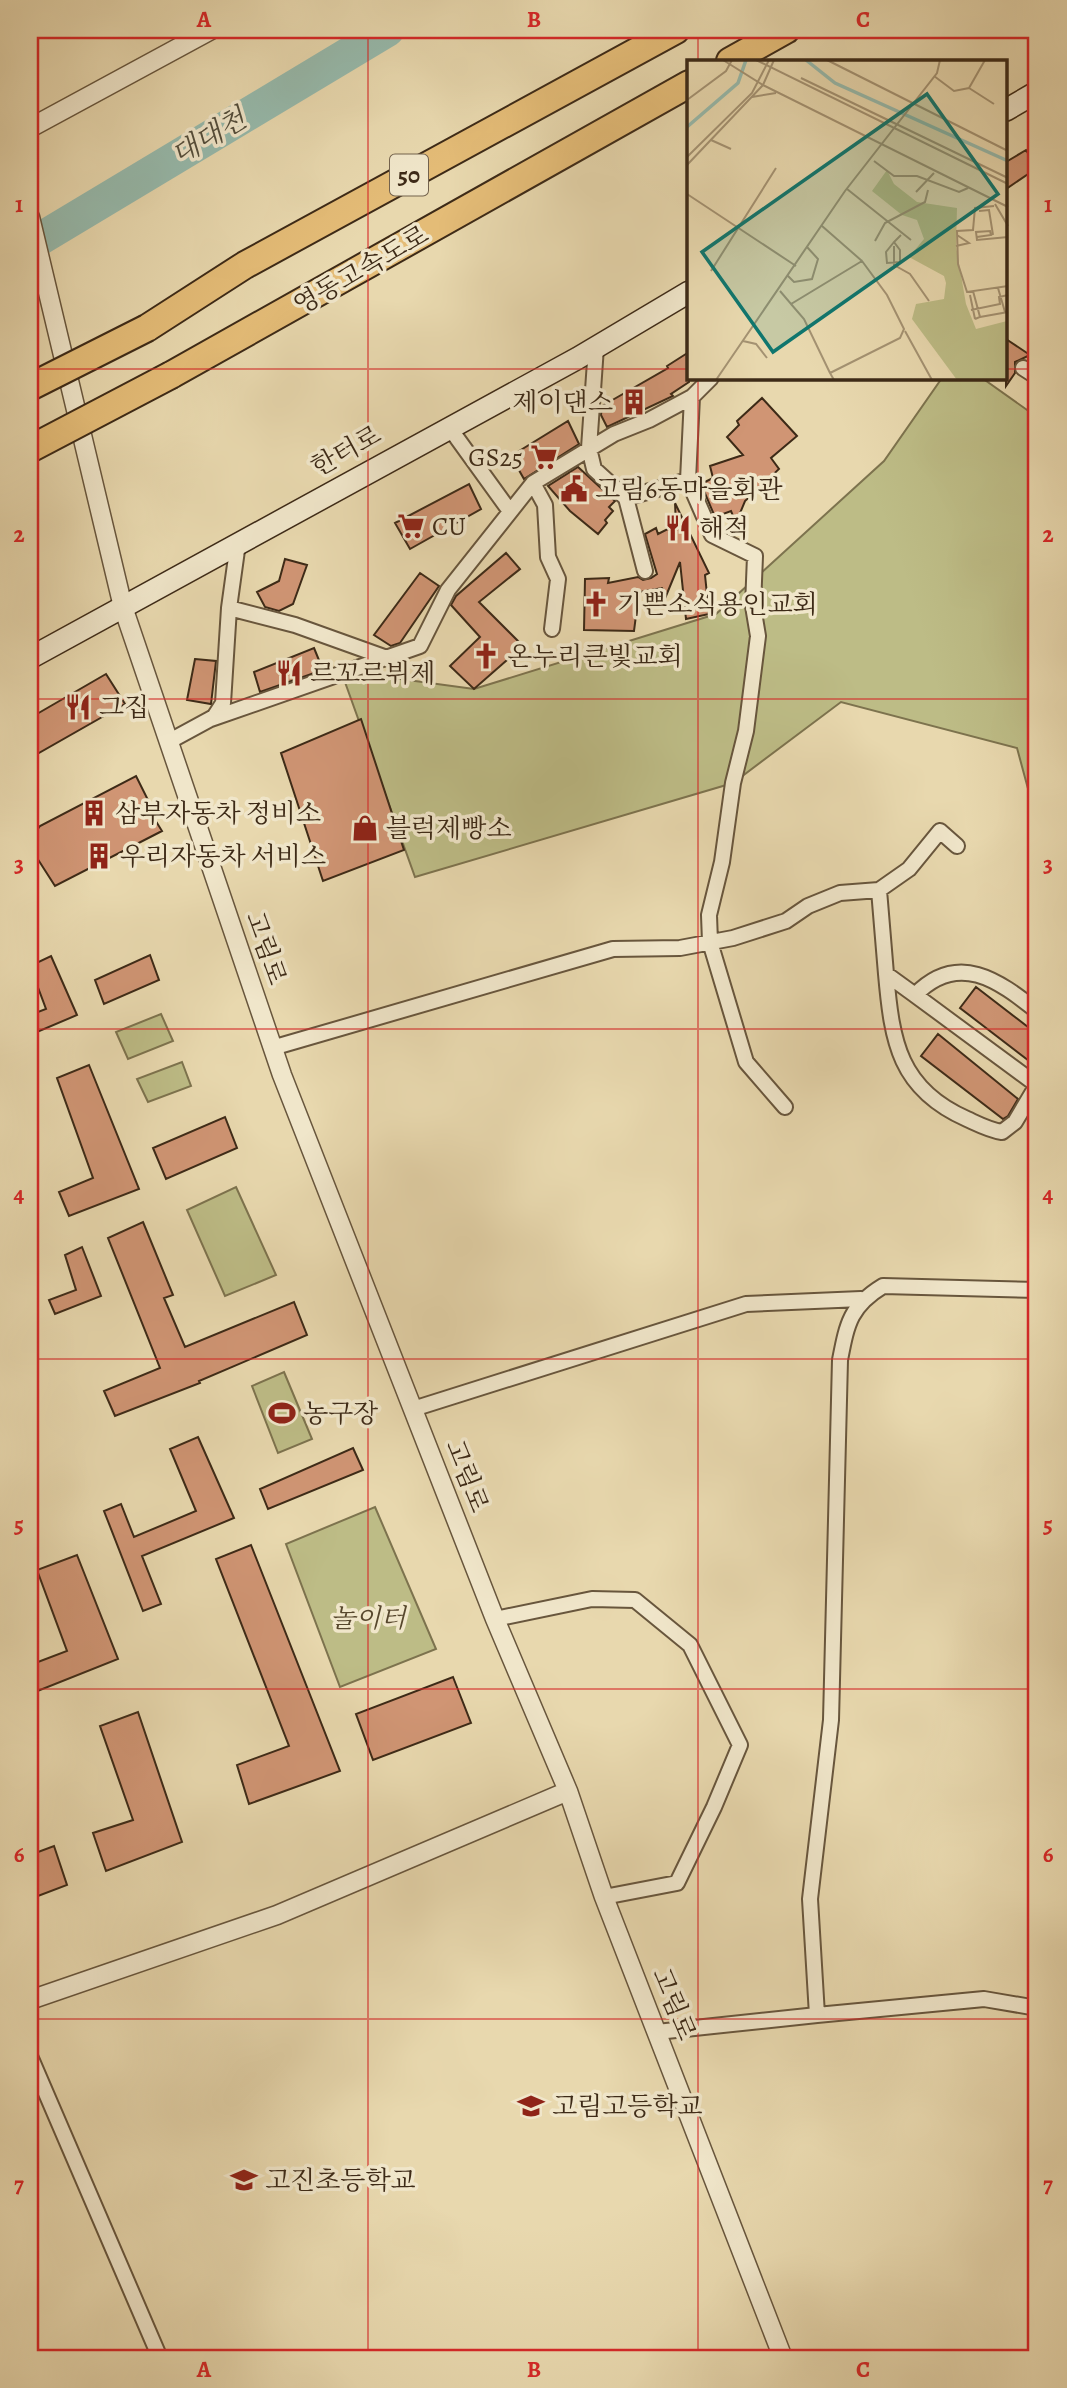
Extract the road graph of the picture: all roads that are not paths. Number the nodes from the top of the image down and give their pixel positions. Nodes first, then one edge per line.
1 (211, 30) edge
2 (676, 30) edge
3 (786, 30) edge
4 (732, 60) edge
5 (687, 85) edge
6 (1037, 92) edge
7 (1007, 109) edge
8 (30, 128) edge
9 (30, 217) edge
10 (687, 293) edge
11 (596, 347) junction
12 (1023, 368) dead end
13 (1037, 377) edge
14 (709, 380) edge
15 (30, 387) edge
16 (692, 397) junction
17 (449, 427) junction
18 (589, 448) junction
19 (30, 449) edge
20 (688, 480) junction
21 (533, 483) junction
22 (626, 498) junction
23 (509, 510) junction
24 (238, 542) junction
25 (645, 571) dead end
26 (123, 607) junction
27 (229, 608) junction
28 (552, 629) dead end
29 (30, 658) edge
30 (388, 659) junction
31 (211, 719) junction
32 (169, 742) junction
33 (957, 846) dead end
34 (879, 890) junction
35 (710, 942) junction
36 (886, 974) junction
37 (915, 995) junction
38 (1037, 1011) edge
39 (272, 1048) junction
40 (1037, 1085) edge
41 (785, 1107) dead end
42 (1037, 1290) edge
43 (861, 1299) junction
44 (413, 1409) junction
45 (495, 1619) junction
46 (568, 1791) junction
47 (604, 1897) junction
48 (30, 2000) edge
49 (1037, 2008) edge
50 (817, 2015) junction
51 (657, 2032) junction
52 (30, 2056) edge
53 (160, 2358) edge
54 (783, 2358) edge

1 - 8 street
2 - 15 highway, 50, bridge
3 - 4 highway
5 - 19 highway, 영동고속도로 / 50, bridge
6 - 7 main road
9 - 26 street, 고림로
10 - 11 main road, 한터로
11 - 17 main road, 한터로
11 - 18 street
12 - 13 street
14 - 16 street
16 - 18 street
16 - 20 street
17 - 23 street
17 - 24 main road, 한터로
18 - 21 street
18 - 22 street
20 - 22 street
20 - 35 street
21 - 23 street
21 - 28 street
22 - 25 street
23 - 30 street
24 - 26 main road, 한터로
24 - 27 street
26 - 29 main road, 한터로
26 - 32 street, 고림로
27 - 30 street
27 - 31 street
30 - 31 street
31 - 32 street
32 - 39 street, 고림로
33 - 34 street
34 - 35 street
34 - 36 street
35 - 39 street
35 - 41 street
36 - 37 street
36 - 40 street
37 - 38 street
37 - 40 street
39 - 44 street, 고림로
42 - 43 street
43 - 44 street
43 - 50 street
44 - 45 street, 고림로
45 - 46 street, 고림로
45 - 47 street
46 - 47 street, 고림로
46 - 48 street
47 - 51 street, 고림로
49 - 50 street
50 - 51 street
51 - 54 street, 고림로
52 - 53 street

